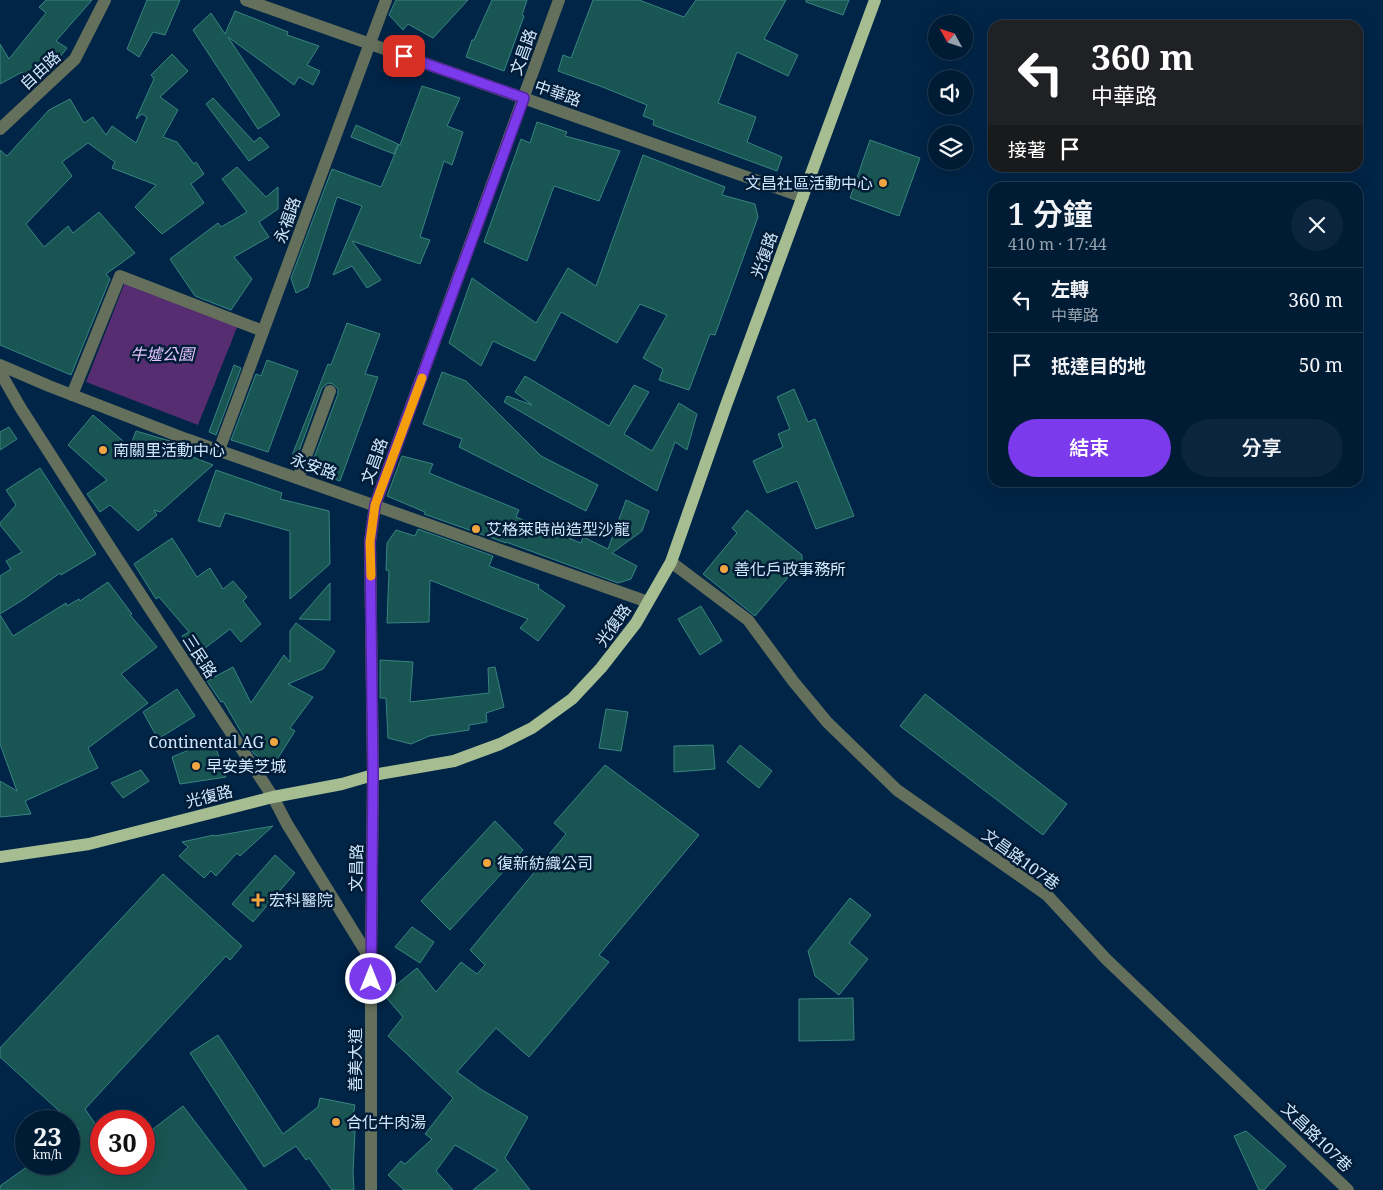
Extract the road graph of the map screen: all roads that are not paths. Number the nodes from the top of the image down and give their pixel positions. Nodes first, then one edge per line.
1 (105, 0) edge
2 (246, 0) edge
3 (386, 0) edge
4 (560, 0) edge
5 (875, 0) edge
6 (370, 44) junction
7 (524, 98) junction
8 (0, 129) edge
9 (803, 197) junction
10 (263, 331) junction
11 (0, 365) edge
12 (0, 372) edge
13 (330, 391) dead end
14 (72, 395) junction
15 (219, 450) junction
16 (298, 478) junction
17 (375, 505) junction
18 (671, 562) junction
19 (648, 602) junction
20 (373, 775) junction
21 (273, 797) junction
22 (0, 857) edge
23 (371, 960) junction
24 (371, 1190) edge
25 (1348, 1190) edge

1 - 8 street, 自由路
2 - 6 street, 中華路
3 - 6 street, 永福路
4 - 7 street, 文昌路
5 - 9 main road, 光復路
6 - 7 street, 中華路
6 - 10 street, 永福路
7 - 9 street, 中華路
7 - 17 street, 文昌路
9 - 18 main road, 光復路
10 - 14 street
10 - 15 street, 永福路
11 - 14 street, 永安路
12 - 21 street, 三民路
13 - 16 street
14 - 15 street, 永安路
15 - 16 street, 永安路
16 - 17 street, 永安路
17 - 19 street, 永安路
17 - 20 street, 文昌路
18 - 19 main road, 光復路
18 - 25 street, 文昌路107巷
19 - 20 main road, 光復路
20 - 21 main road, 光復路
20 - 23 street, 文昌路
21 - 22 main road, 光復路
21 - 23 street, 三民路
23 - 24 street, 善美大道

